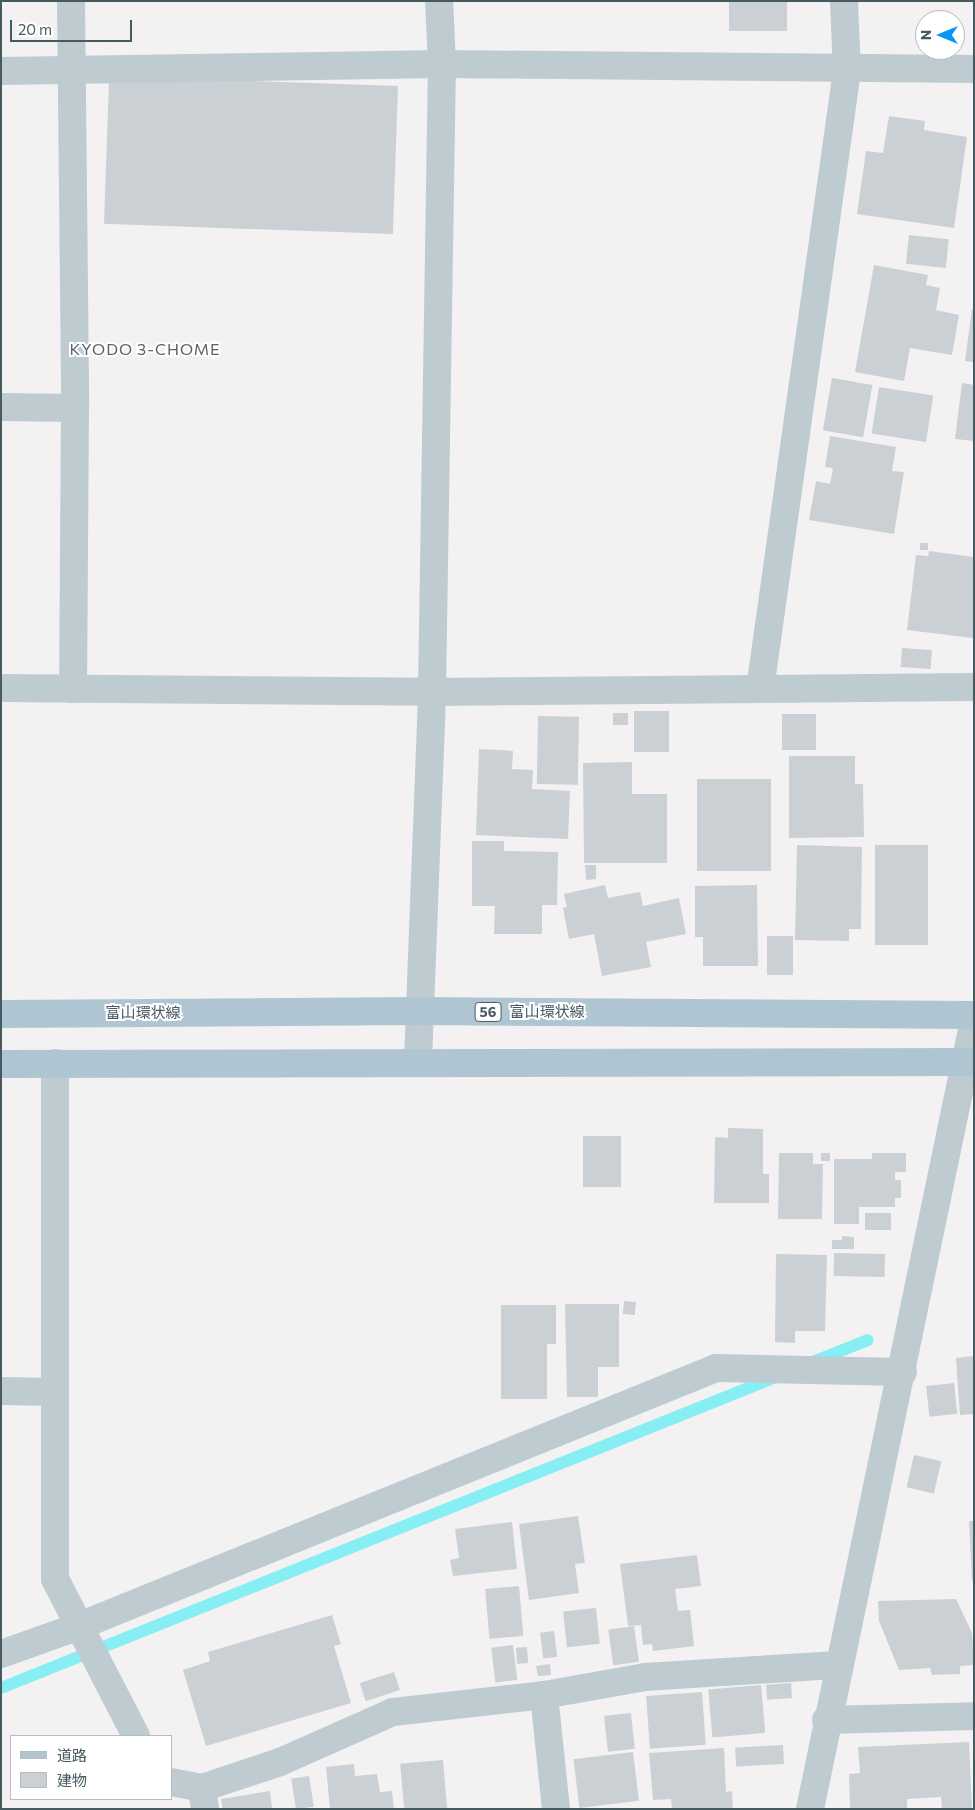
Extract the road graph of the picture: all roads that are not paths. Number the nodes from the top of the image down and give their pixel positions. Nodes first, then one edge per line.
1 (71, 1) edge
2 (439, 1) edge
3 (844, 1) edge
4 (442, 64) junction
5 (974, 69) edge
6 (1, 71) edge
7 (71, 71) junction
8 (847, 71) junction
9 (1, 406) edge
10 (75, 408) junction
11 (1, 688) edge
12 (974, 688) edge
13 (73, 689) junction
14 (760, 689) junction
15 (432, 692) junction
16 (418, 1011) junction
17 (1, 1014) edge
18 (974, 1015) edge
19 (974, 1020) edge
20 (418, 1060) junction
21 (970, 1062) edge
22 (55, 1063) junction
23 (1, 1064) edge
24 (903, 1372) junction
25 (1, 1391) edge
26 (55, 1392) junction
27 (77, 1627) junction
28 (1, 1654) edge
29 (838, 1665) junction
30 (544, 1695) junction
31 (974, 1716) edge
32 (826, 1720) junction
33 (135, 1735) edge
34 (172, 1782) edge
35 (204, 1798) edge
36 (556, 1809) edge
37 (810, 1809) edge

1 - 7 street
2 - 4 street
3 - 8 street
4 - 7 street
4 - 8 street
4 - 15 street
5 - 8 street
6 - 7 street
7 - 10 street
8 - 14 street
9 - 10 street
10 - 13 street
11 - 13 street
12 - 14 street
13 - 15 street
14 - 15 street
15 - 16 street
16 - 17 main road, 富山環状線 / 56
16 - 18 main road, 富山環状線 / 56
16 - 20 street
19 - 21 street
20 - 21 main road
20 - 22 main road
21 - 24 street
22 - 23 main road
22 - 26 street
24 - 27 street
24 - 29 street
25 - 26 street
26 - 27 street
27 - 28 street
27 - 33 street
29 - 30 street
29 - 32 street
30 - 35 street
30 - 36 street
31 - 32 street
32 - 37 street
34 - 35 street

